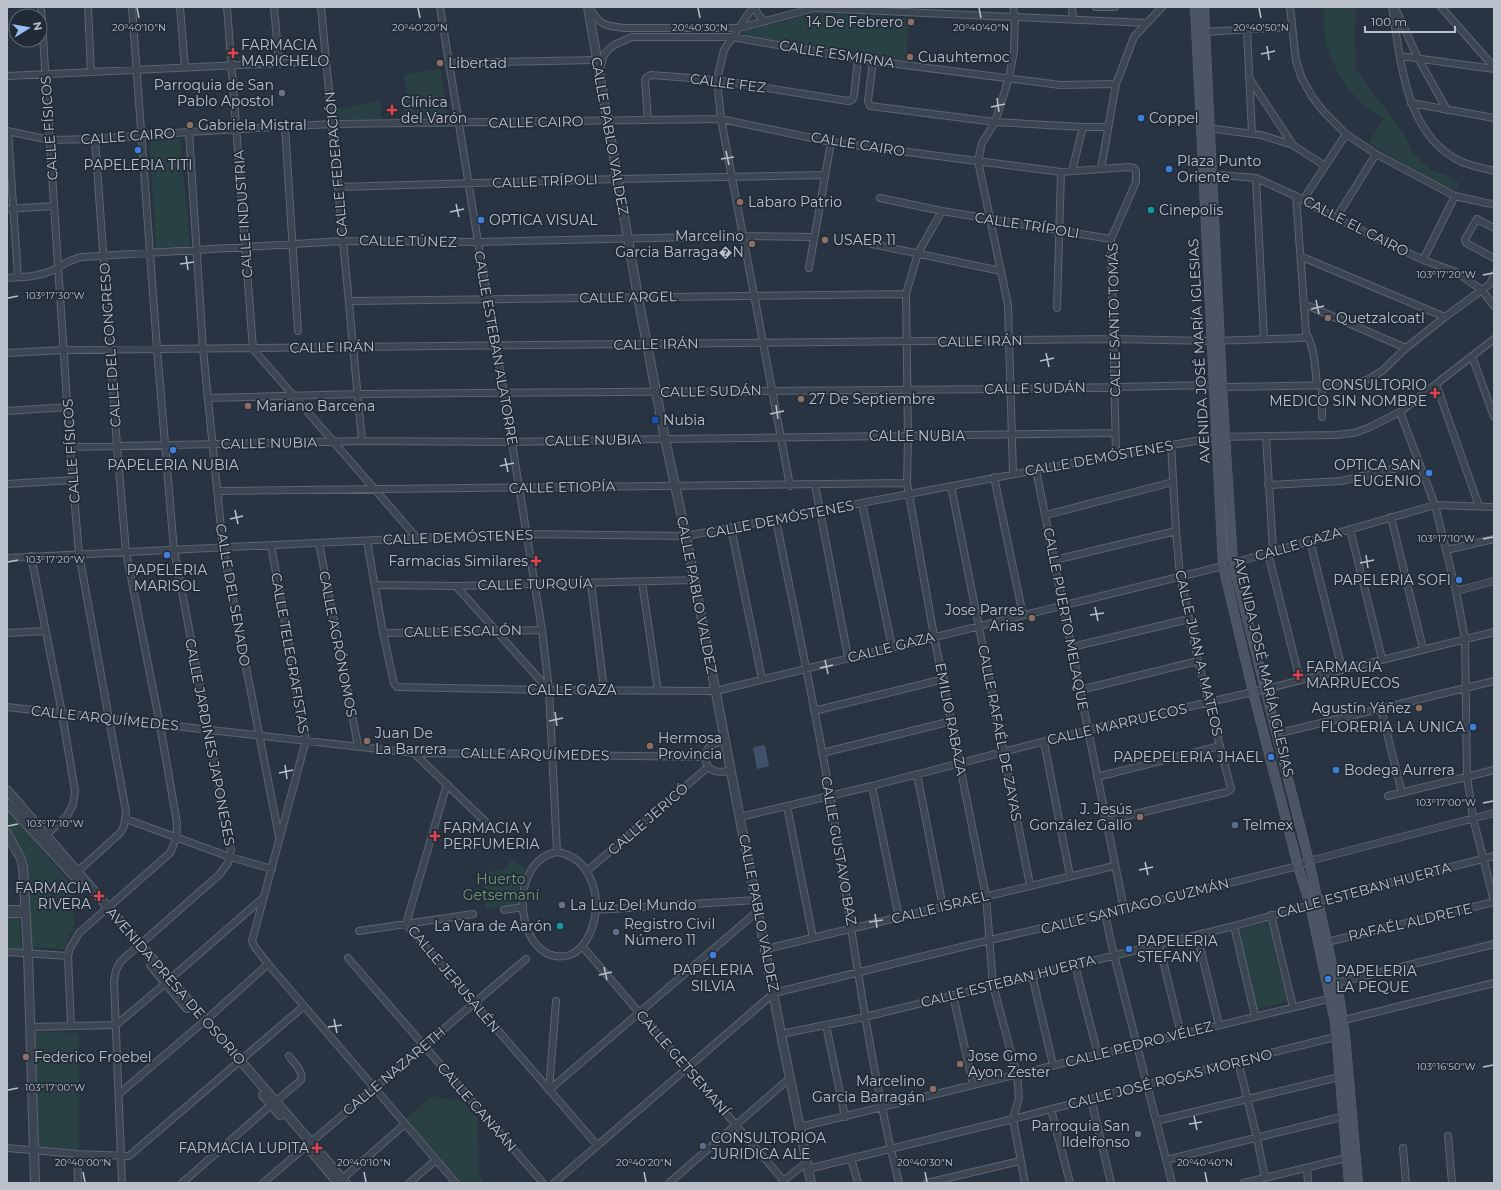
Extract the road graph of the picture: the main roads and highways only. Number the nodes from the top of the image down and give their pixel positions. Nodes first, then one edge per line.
1 (1195, 7) edge
2 (1204, 7) edge
3 (1201, 32) junction
4 (1222, 436) junction
5 (1314, 903) junction
6 (1335, 997) junction
7 (1340, 1036) junction
8 (1349, 1183) edge
9 (1358, 1183) edge

1 - 3 main road, AVENIDA JOSÉ MARÍA IGLESIAS
2 - 3 main road, AVENIDA JOSÉ MARÍA IGLESIAS
3 - 4 main road, AVENIDA JOSÉ MARÍA IGLESIAS
4 - 5 main road, AVENIDA JOSÉ MARÍA IGLESIAS
4 - 5 main road, AVENIDA JOSÉ MARÍA IGLESIAS
5 - 6 main road, AVENIDA JOSÉ MARÍA IGLESIAS
5 - 6 main road, AVENIDA JOSÉ MARÍA IGLESIAS
6 - 7 main road, AVENIDA JOSÉ MARÍA IGLESIAS
7 - 8 main road, AVENIDA JOSÉ MARÍA IGLESIAS
7 - 9 main road, AVENIDA JOSÉ MARÍA IGLESIAS

